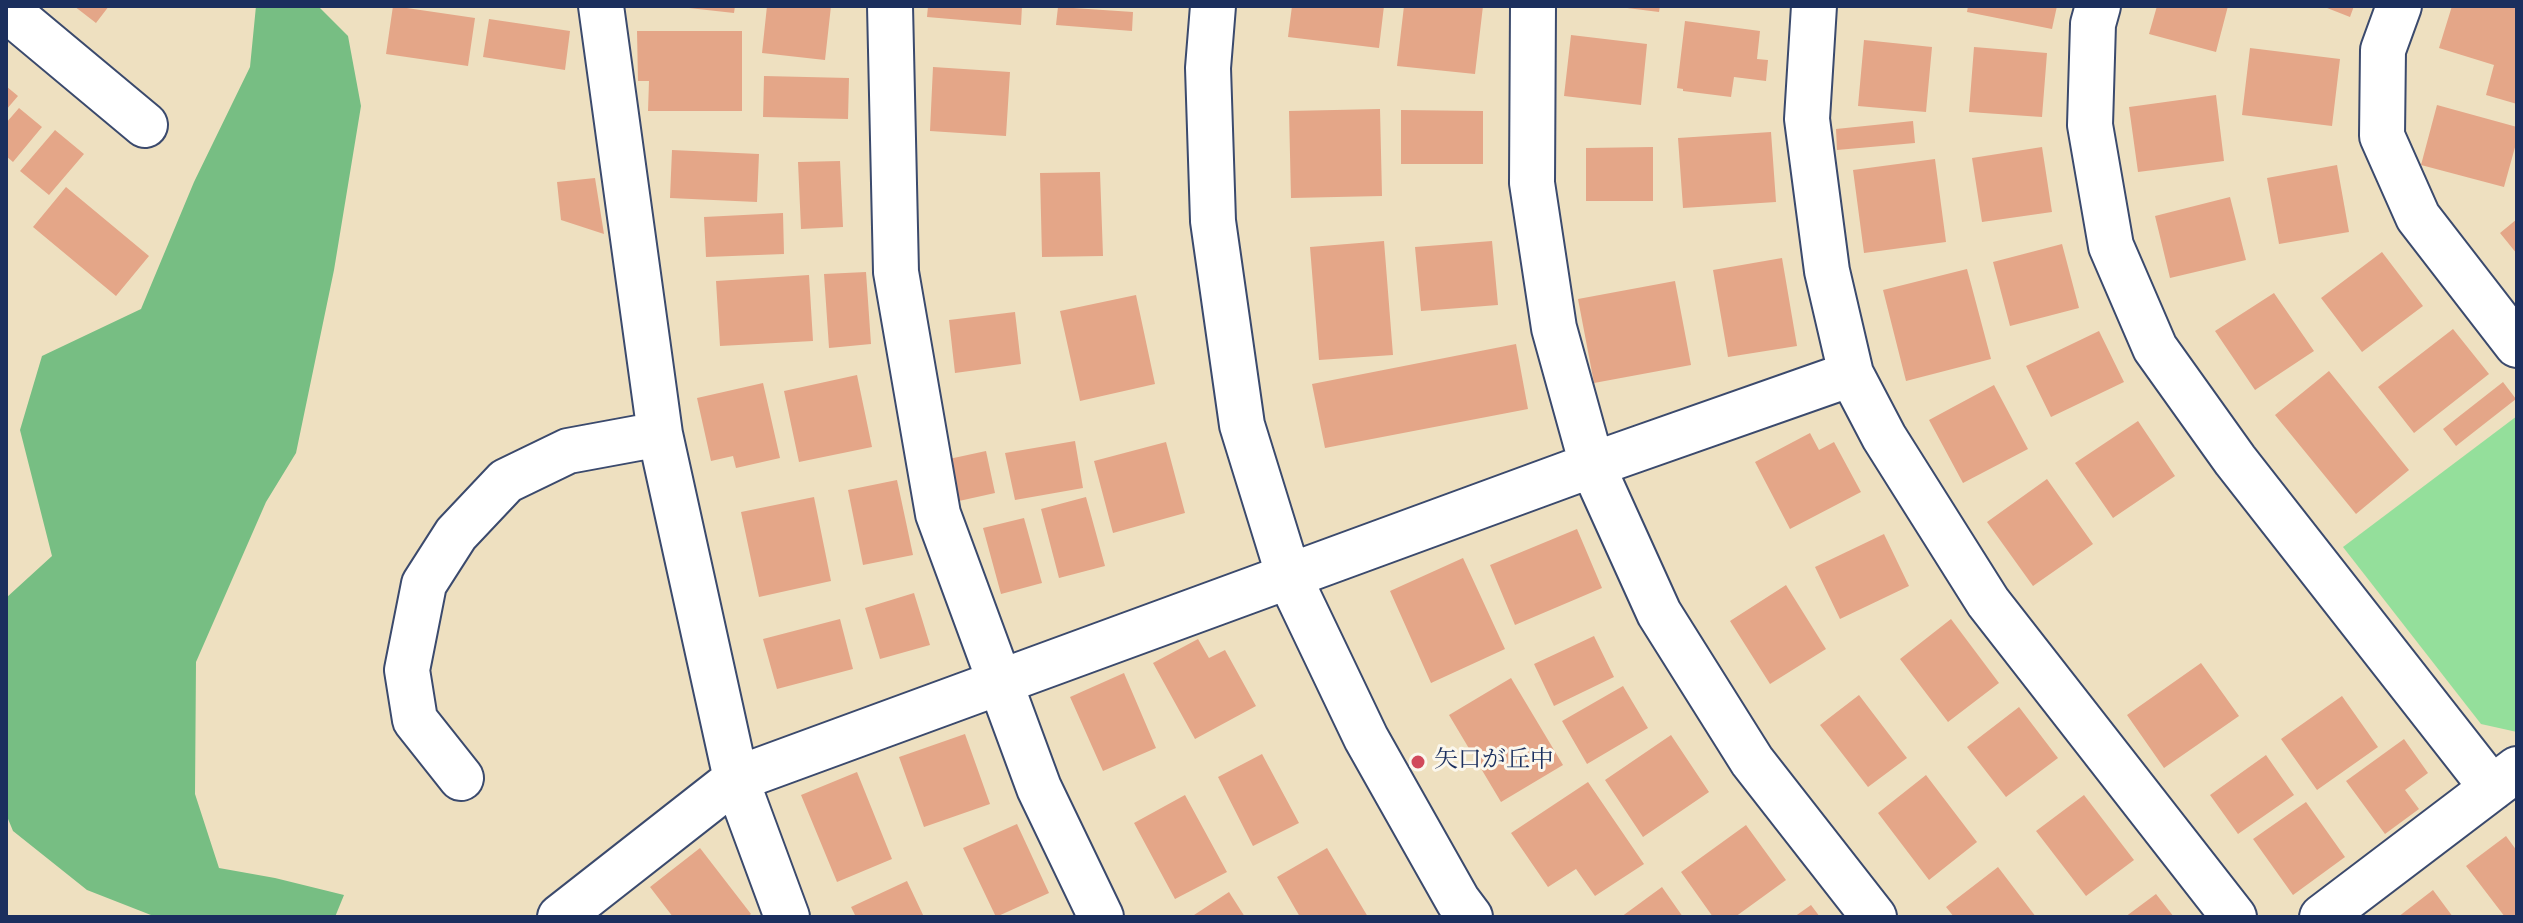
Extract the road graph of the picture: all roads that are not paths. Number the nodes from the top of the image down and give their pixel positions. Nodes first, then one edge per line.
1 (601, 6) edge
2 (890, 6) edge
3 (1213, 6) edge
4 (1533, 6) edge
5 (1814, 6) edge
6 (2098, 6) edge
7 (2399, 6) edge
8 (6, 9) edge
9 (145, 125) dead end
10 (2517, 345) edge
11 (1851, 374) junction
12 (660, 434) junction
13 (1592, 465) junction
14 (1289, 577) junction
15 (1000, 682) junction
16 (461, 778) dead end
17 (736, 779) junction
18 (2505, 779) edge
19 (560, 917) edge
20 (787, 917) edge
21 (1101, 917) edge
22 (1470, 917) edge
23 (1874, 917) edge
24 (2234, 917) edge
25 (2322, 917) edge

1 - 12 street
2 - 15 street
3 - 14 street
4 - 13 street
5 - 11 street
6 - 18 street
7 - 10 street
8 - 9 street
11 - 13 street
11 - 24 street
12 - 16 street
12 - 17 street
13 - 14 street
13 - 23 street
14 - 15 street
14 - 22 street
15 - 17 street
15 - 21 street
17 - 19 street
17 - 20 street
18 - 25 street

